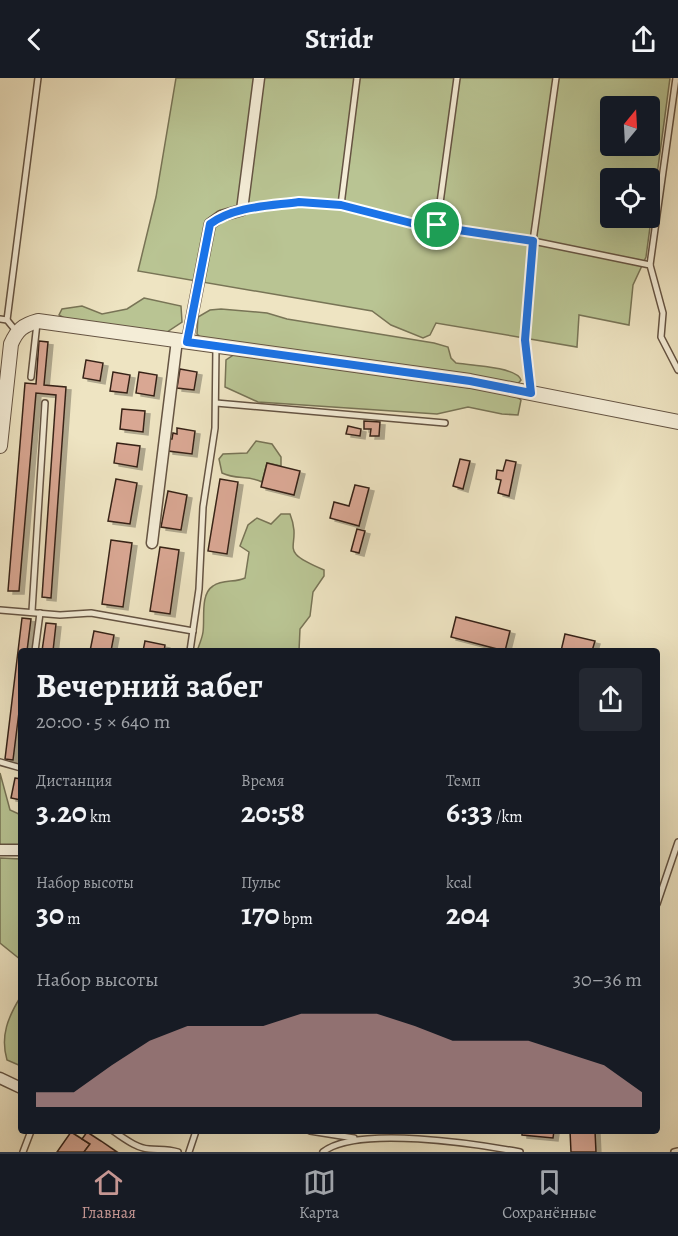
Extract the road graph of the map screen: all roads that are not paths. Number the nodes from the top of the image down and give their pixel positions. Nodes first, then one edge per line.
1 (38, 78) edge
2 (259, 78) edge
3 (357, 78) edge
4 (457, 78) edge
5 (556, 78) edge
6 (676, 78) edge
7 (341, 205) junction
8 (242, 210) junction
9 (437, 225) junction
10 (533, 241) junction
11 (650, 265) junction
12 (0, 319) edge
13 (38, 321) junction
14 (12, 326) junction
15 (182, 341) junction
16 (216, 346) junction
17 (678, 370) edge
18 (31, 377) dead end
19 (531, 393) junction
20 (216, 403) junction
21 (45, 404) dead end
22 (678, 422) edge
23 (445, 423) dead end
24 (0, 446) edge
25 (152, 543) dead end
26 (0, 610) edge
27 (32, 611) junction
28 (40, 612) junction
29 (193, 632) junction
30 (35, 648) edge
31 (190, 648) edge
32 (0, 762) edge
33 (18, 767) edge
34 (678, 842) edge
35 (0, 850) edge
36 (18, 850) edge
37 (660, 895) edge
38 (0, 1078) edge
39 (18, 1087) edge
40 (29, 1134) edge
41 (118, 1134) edge
42 (195, 1134) edge
43 (331, 1134) edge
44 (358, 1138) junction
45 (148, 1150) edge
46 (678, 1151) edge
47 (23, 1152) edge
48 (178, 1152) edge
49 (189, 1152) edge
50 (323, 1152) edge
51 (518, 1152) edge
52 (674, 1152) edge

1 - 14 lane
2 - 8 street
3 - 7 lane
4 - 9 lane
5 - 10 lane
6 - 11 lane
7 - 8 lane
7 - 9 lane
8 - 15 street
9 - 10 lane
10 - 11 lane
10 - 19 lane
11 - 17 lane
12 - 14 lane
13 - 14 street
13 - 15 street
13 - 18 lane
14 - 24 street
15 - 16 street
15 - 25 street
16 - 19 street
16 - 20 lane
19 - 22 street
20 - 23 lane
20 - 29 lane
21 - 27 lane
26 - 27 lane
27 - 28 lane
28 - 29 lane
28 - 30 lane
29 - 31 lane
32 - 33 lane
34 - 37 lane
35 - 36 street
38 - 39 street
40 - 47 lane
41 - 45 lane
42 - 49 lane
43 - 44 lane
44 - 50 lane
44 - 51 lane
45 - 48 lane
46 - 52 lane

